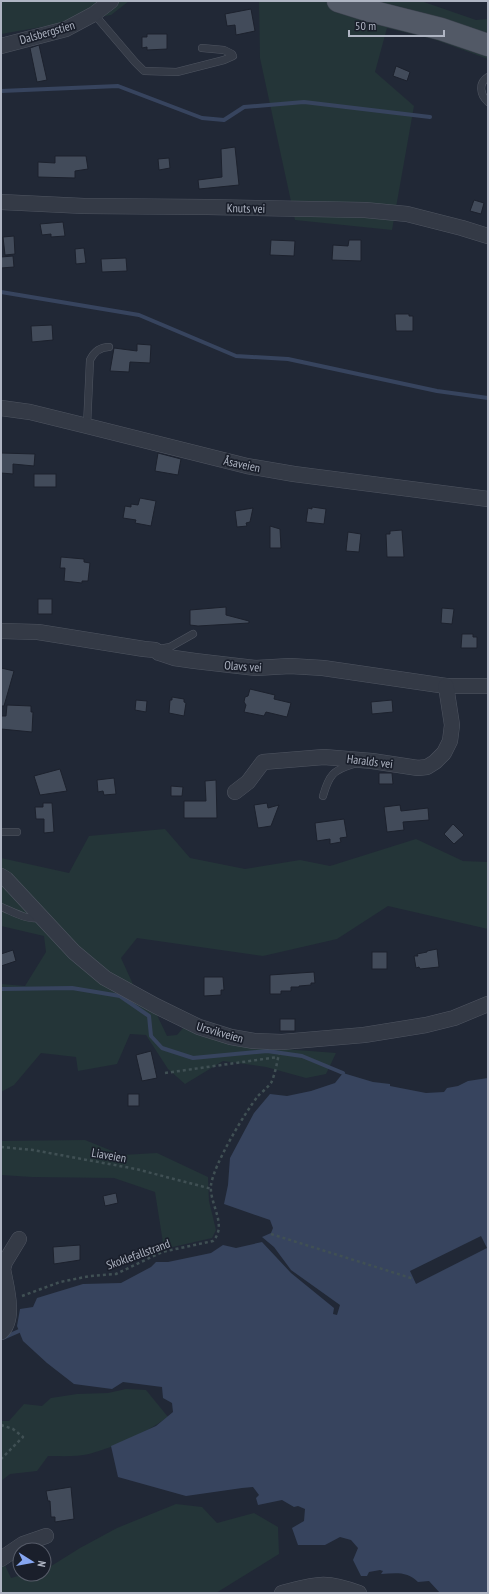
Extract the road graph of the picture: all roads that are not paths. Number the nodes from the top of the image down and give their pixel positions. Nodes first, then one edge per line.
1 (111, 1) edge
2 (338, 1) edge
3 (94, 14) junction
4 (488, 45) edge
5 (1, 46) edge
6 (202, 48) dead end
7 (488, 77) edge
8 (488, 102) edge
9 (1, 202) edge
10 (488, 236) edge
11 (109, 346) dead end
12 (1, 408) edge
13 (87, 426) junction
14 (488, 499) edge
15 (1, 631) edge
16 (193, 634) dead end
17 (154, 650) junction
18 (446, 686) junction
19 (488, 686) edge
20 (366, 761) junction
21 (235, 792) dead end
22 (323, 796) dead end
23 (1, 832) edge
24 (17, 832) dead end
25 (1, 876) edge
26 (1, 907) edge
27 (41, 917) junction
28 (488, 1004) edge
29 (19, 1239) dead end
30 (1, 1332) edge
31 (46, 1536) dead end
32 (1, 1559) edge
33 (282, 1593) edge
34 (359, 1593) edge

1 - 3 street, Dalsbergstien
2 - 4 main road
3 - 5 street, Dalsbergstien
3 - 6 lane
7 - 8 lane
9 - 10 street, Knuts vei
11 - 13 lane
12 - 13 street, Åsaveien
13 - 14 street, Åsaveien
15 - 17 street, Olavs vei
16 - 17 lane
17 - 18 street, Olavs vei
18 - 19 street, Olavs vei
18 - 20 street, Haralds vei
20 - 21 street, Haralds vei
20 - 22 lane
23 - 24 lane
25 - 27 street, Ursvikveien
26 - 27 lane
27 - 28 street, Ursvikveien
29 - 30 street
31 - 32 street
33 - 34 street

